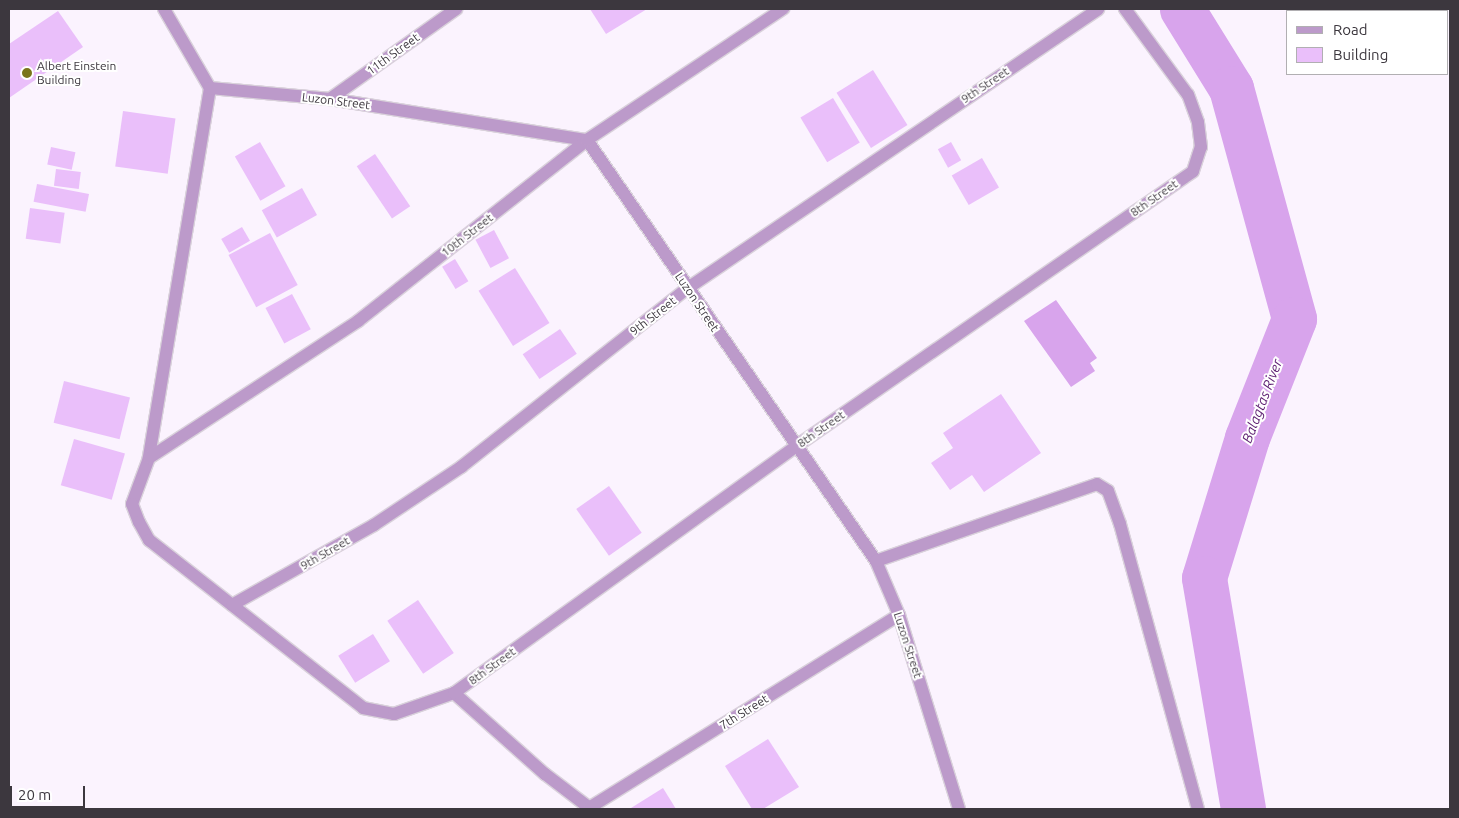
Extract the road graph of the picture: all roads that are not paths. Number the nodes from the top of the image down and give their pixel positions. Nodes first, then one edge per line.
1 (164, 9) edge
2 (456, 9) edge
3 (783, 9) edge
4 (1098, 9) edge
5 (1125, 9) edge
6 (210, 88) junction
7 (330, 99) junction
8 (587, 140) junction
9 (688, 288) junction
10 (795, 447) junction
11 (149, 458) junction
12 (876, 561) junction
13 (232, 605) junction
14 (899, 616) junction
15 (454, 693) junction
16 (590, 809) edge
17 (959, 809) edge
18 (1198, 809) edge

1 - 6 street
2 - 7 street, 11th Street
3 - 8 street, 10th Street
4 - 9 street, 9th Street
5 - 10 street, 8th Street
6 - 7 street, Luzon Street
6 - 11 street, 8th Street
7 - 8 street, Luzon Street
8 - 9 street, Luzon Street
8 - 11 street, 10th Street
9 - 10 street, Luzon Street
9 - 13 street, 9th Street
10 - 12 street, Luzon Street
10 - 15 street, 8th Street
11 - 13 street, 8th Street
12 - 14 street, Luzon Street
12 - 18 street
13 - 15 street, 8th Street
14 - 16 street, 7th Street
14 - 17 street, Luzon Street
15 - 16 street

